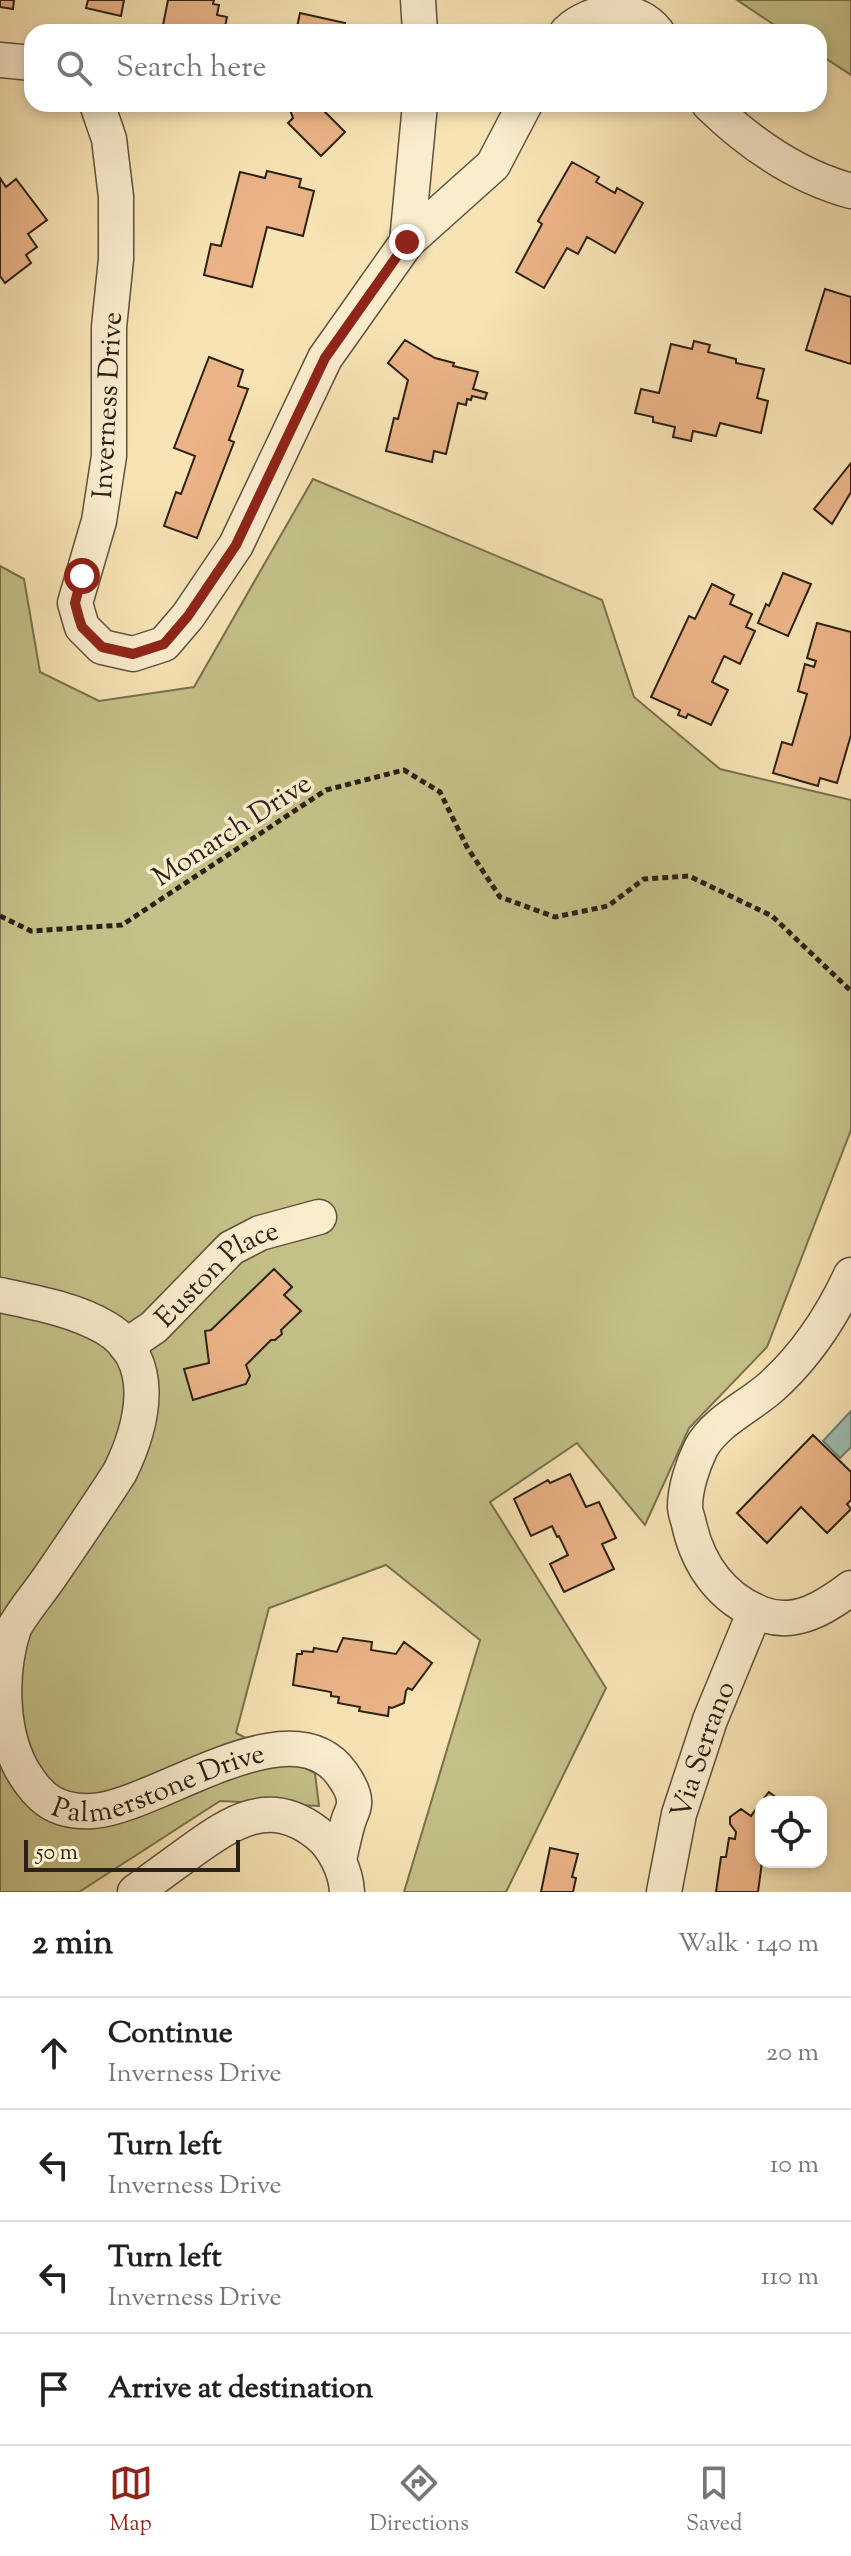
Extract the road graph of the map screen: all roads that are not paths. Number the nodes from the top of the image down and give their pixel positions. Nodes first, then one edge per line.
1 (418, 0) edge
2 (420, 24) edge
3 (579, 24) edge
4 (651, 24) edge
5 (0, 60) edge
6 (24, 62) edge
7 (100, 112) edge
8 (419, 112) edge
9 (521, 112) edge
10 (717, 112) edge
11 (851, 191) edge
12 (407, 242) junction
13 (319, 1217) dead end
14 (851, 1275) edge
15 (0, 1295) edge
16 (126, 1346) junction
17 (851, 1588) edge
18 (755, 1611) junction
19 (343, 1876) edge
20 (135, 1892) edge
21 (664, 1892) edge

1 - 2 street
3 - 4 street
5 - 6 street
7 - 12 street, Inverness Drive
8 - 12 street
9 - 12 street, Inverness Drive
10 - 11 street
13 - 16 street, Euston Place
14 - 18 street
15 - 16 street
16 - 19 street, Palmerstone Drive
17 - 18 street
18 - 21 street, Via Serrano
19 - 20 street

